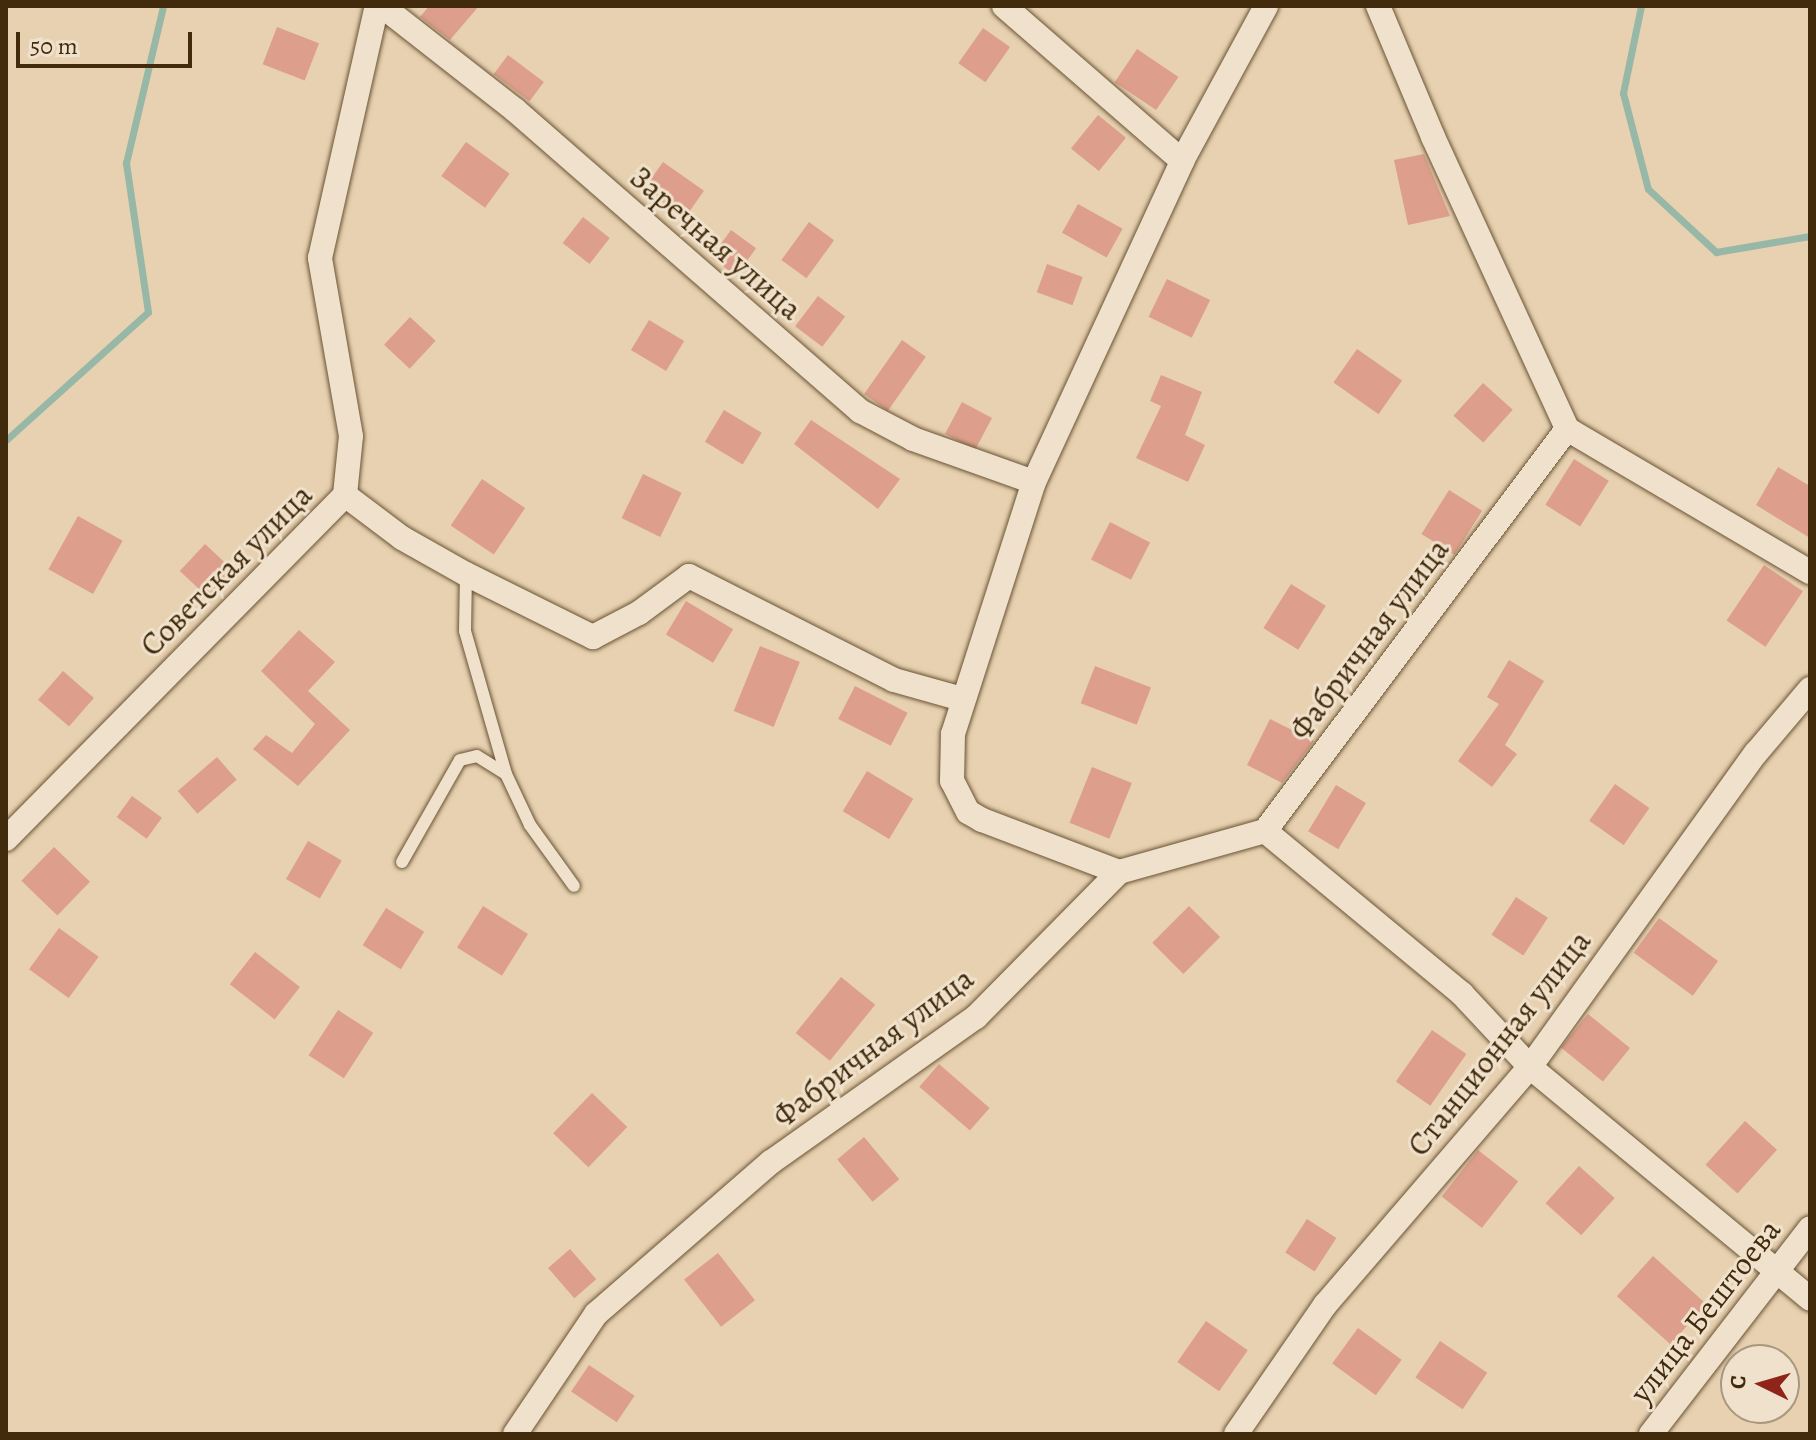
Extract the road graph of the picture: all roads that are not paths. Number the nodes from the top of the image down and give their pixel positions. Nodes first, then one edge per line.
1 (380, 6) edge
2 (1004, 6) edge
3 (1266, 6) edge
4 (1378, 6) edge
5 (1182, 161) junction
6 (1567, 429) junction
7 (1034, 482) junction
8 (345, 495) junction
9 (1810, 572) edge
10 (466, 574) junction
11 (1810, 689) edge
12 (962, 699) junction
13 (506, 774) junction
14 (1265, 831) junction
15 (6, 839) edge
16 (402, 862) dead end
17 (1119, 872) junction
18 (574, 886) dead end
19 (1530, 1067) junction
20 (1810, 1228) edge
21 (1776, 1269) junction
22 (1810, 1299) edge
23 (515, 1434) edge
24 (1236, 1434) edge
25 (1651, 1434) edge

1 - 7 street, Заречная улица
1 - 8 street, Советская улица
2 - 5 street
3 - 5 street
4 - 6 street
5 - 7 street
6 - 9 street
6 - 14 street, Фабричная улица
7 - 12 street
8 - 10 street
8 - 15 street, Советская улица
10 - 12 street
10 - 13 lane
11 - 19 street, Станционная улица
12 - 17 street
13 - 16 lane
13 - 18 lane
14 - 17 street, Фабричная улица
14 - 19 street
17 - 23 street, Фабричная улица
19 - 21 street
19 - 24 street, Станционная улица
20 - 21 street, улица Бештоева
21 - 22 street
21 - 25 street, улица Бештоева

